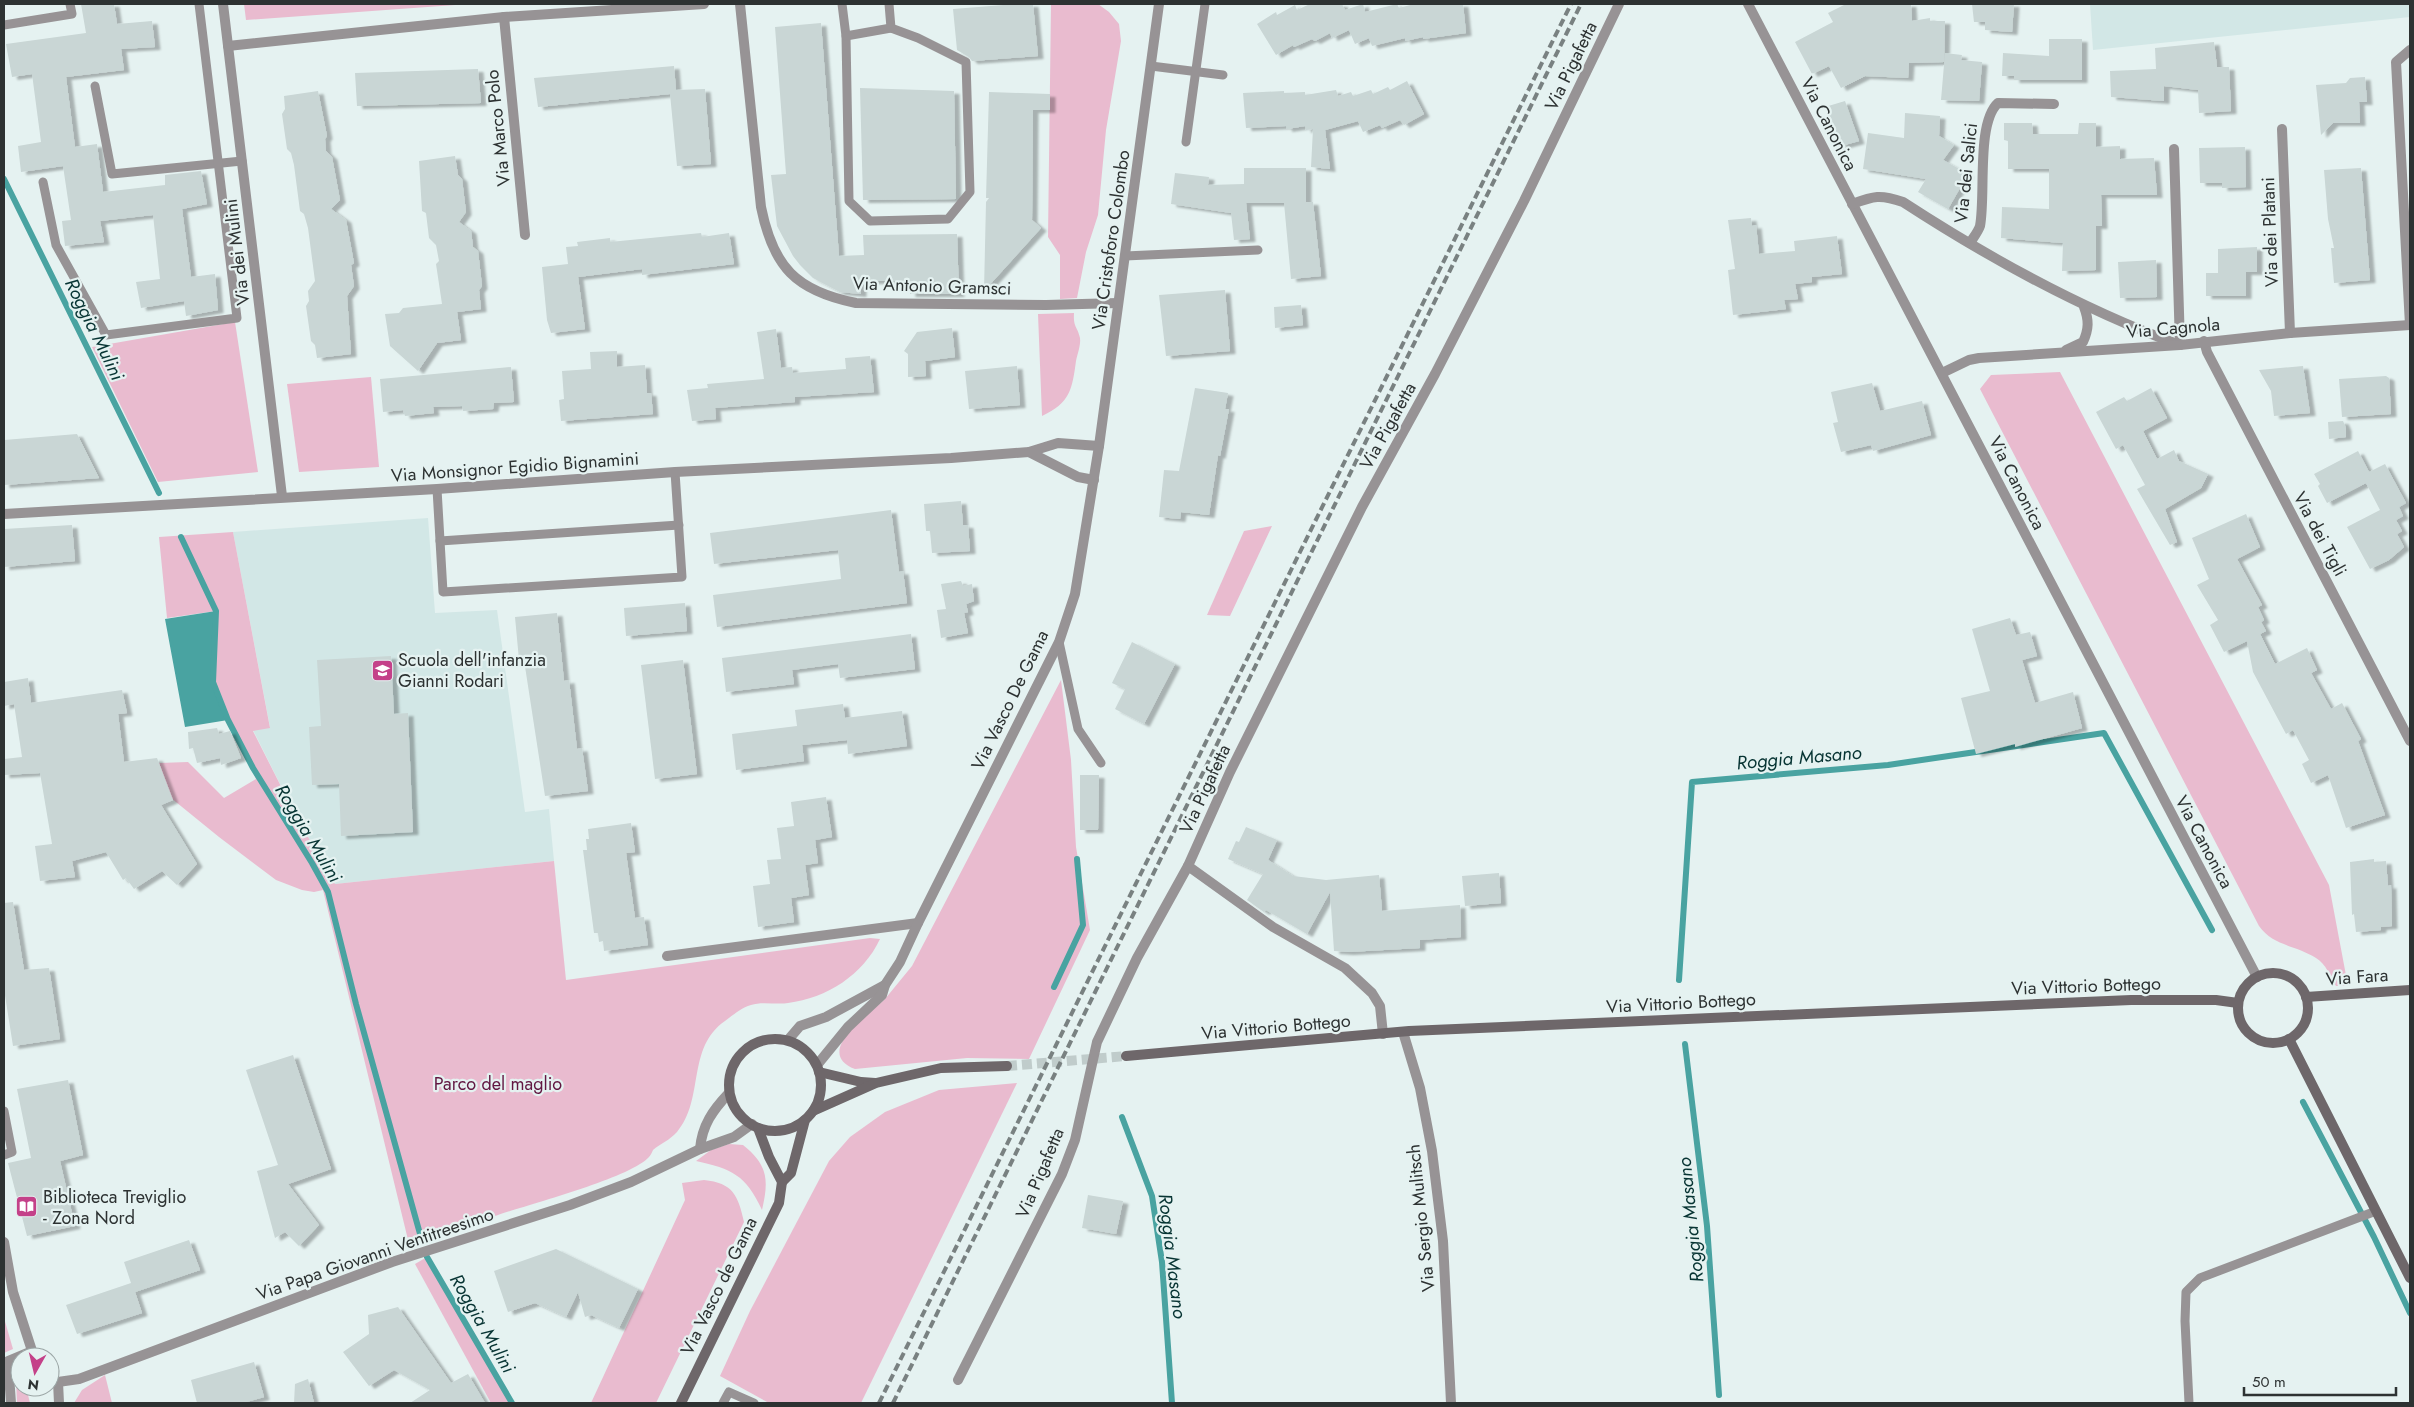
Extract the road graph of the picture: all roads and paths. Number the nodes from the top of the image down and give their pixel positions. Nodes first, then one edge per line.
1 (70, 4) edge
2 (199, 4) edge
3 (223, 4) edge
4 (704, 4) edge
5 (740, 4) edge
6 (842, 4) edge
7 (889, 4) edge
8 (1205, 4) edge
9 (1619, 4) edge
10 (1748, 4) edge
11 (1157, 5) edge
12 (504, 17) junction
13 (4, 25) edge
14 (891, 28) junction
15 (846, 36) junction
16 (228, 46) junction
17 (2410, 50) edge
18 (1151, 66) junction
19 (1196, 71) junction
20 (1223, 75) dead end
21 (95, 86) dead end
22 (2054, 104) dead end
23 (2282, 129) dead end
24 (1186, 142) dead end
25 (2174, 149) dead end
26 (242, 161) junction
27 (216, 163) junction
28 (43, 182) dead end
29 (1852, 204) junction
30 (525, 235) dead end
31 (1970, 243) junction
32 (1258, 250) dead end
33 (1124, 256) junction
34 (1118, 303) junction
35 (2084, 306) junction
36 (2410, 325) edge
37 (2290, 333) junction
38 (2204, 341) junction
39 (2180, 345) junction
40 (2055, 353) junction
41 (1942, 372) junction
42 (1099, 446) junction
43 (1030, 452) junction
44 (675, 472) junction
45 (1094, 480) junction
46 (437, 489) junction
47 (282, 496) junction
48 (4, 514) edge
49 (679, 525) junction
50 (440, 540) junction
51 (1059, 642) junction
52 (2410, 741) edge
53 (1102, 763) dead end
54 (1188, 866) junction
55 (918, 923) junction
56 (667, 956) dead end
57 (2257, 977) junction
58 (885, 985) junction
59 (2410, 990) edge
60 (2306, 997) junction
61 (2238, 1003) junction
62 (1403, 1032) junction
63 (1383, 1034) junction
64 (2289, 1039) junction
65 (788, 1040) junction
66 (1126, 1056) tunnel mouth
67 (1007, 1066) tunnel mouth
68 (818, 1068) junction
69 (876, 1083) junction
70 (729, 1093) junction
71 (4, 1111) edge
72 (812, 1111) junction
73 (805, 1120) junction
74 (755, 1126) junction
75 (700, 1149) junction
76 (4, 1155) edge
77 (782, 1182) junction
78 (2376, 1211) junction
79 (4, 1242) edge
80 (2410, 1278) edge
81 (9, 1292) edge
82 (30, 1347) edge
83 (10, 1360) edge
84 (958, 1380) dead end
85 (60, 1381) edge
86 (10, 1403) edge
87 (681, 1403) edge
88 (724, 1403) edge
89 (754, 1403) edge
90 (1451, 1403) edge
91 (2189, 1403) edge

1 - 13 lane
2 - 27 lane
3 - 16 street, Via dei Mulini
4 - 12 street
5 - 34 street, Via Antonio Gramsci
6 - 15 lane
7 - 14 lane
8 - 19 lane
9 - 54 street, Via Pigafetta
10 - 29 street, Via Canonica
11 - 18 street, Via Cristoforo Colombo
12 - 16 street
12 - 30 street, Via Marco Polo
14 - 15 lane
14 - 15 lane
16 - 26 street, Via dei Mulini
17 - 36 street, Via Cagnola
18 - 19 lane
18 - 33 street, Via Cristoforo Colombo
19 - 20 lane
19 - 24 lane
21 - 27 lane
22 - 31 street, Via dei Salici
23 - 37 street, Via dei Platani
25 - 39 street
26 - 27 lane
26 - 47 street, Via dei Mulini
27 - 28 lane
29 - 31 street
29 - 41 street, Via Canonica
31 - 35 street
32 - 33 lane
33 - 34 street, Via Cristoforo Colombo
34 - 42 street, Via Cristoforo Colombo
35 - 39 street
35 - 40 street
36 - 37 street, Via Cagnola
37 - 38 street, Via Cagnola
38 - 39 street, Via Cagnola
38 - 52 street, Via dei Tigli
39 - 40 street, Via Cagnola
40 - 41 street, Via Cagnola
41 - 57 street, Via Canonica
42 - 43 street, Via Monsignor Egidio Bignamini
42 - 45 street, Via Cristoforo Colombo
43 - 44 street, Via Monsignor Egidio Bignamini
43 - 45 street
44 - 46 street, Via Monsignor Egidio Bignamini
44 - 49 lane
45 - 51 street, Via Vasco De Gama
46 - 47 street, Via Monsignor Egidio Bignamini
46 - 50 lane
47 - 48 street, Via Monsignor Egidio Bignamini
49 - 50 lane
49 - 50 lane
51 - 53 lane
51 - 55 street, Via Vasco De Gama
54 - 63 street
54 - 84 street, Via Pigafetta
55 - 56 street
55 - 58 street, Via Vasco De Gama
57 - 60 street
57 - 61 street
58 - 65 street, Via Vasco De Gama
58 - 68 street, Via Vasco De Gama
59 - 60 street, Via Fara
60 - 64 street
61 - 62 street, Via Vittorio Bottego
61 - 64 street
62 - 63 street, Via Vittorio Bottego
62 - 90 street, Via Sergio Mulitsch
63 - 66 street, Via Vittorio Bottego
64 - 78 street
65 - 68 street
65 - 70 street
67 - 69 street
68 - 69 street
68 - 72 street
69 - 72 street
70 - 74 street
70 - 75 street
71 - 76 lane
72 - 73 street
73 - 74 street
73 - 77 street, Via Vasco de Gama
74 - 75 street, Via Papa Giovanni Ventitreesimo
74 - 77 street
75 - 85 street, Via Papa Giovanni Ventitreesimo
77 - 87 street, Via Vasco de Gama
78 - 80 street
78 - 91 lane
79 - 81 street
81 - 82 street
83 - 86 street
88 - 89 lane

